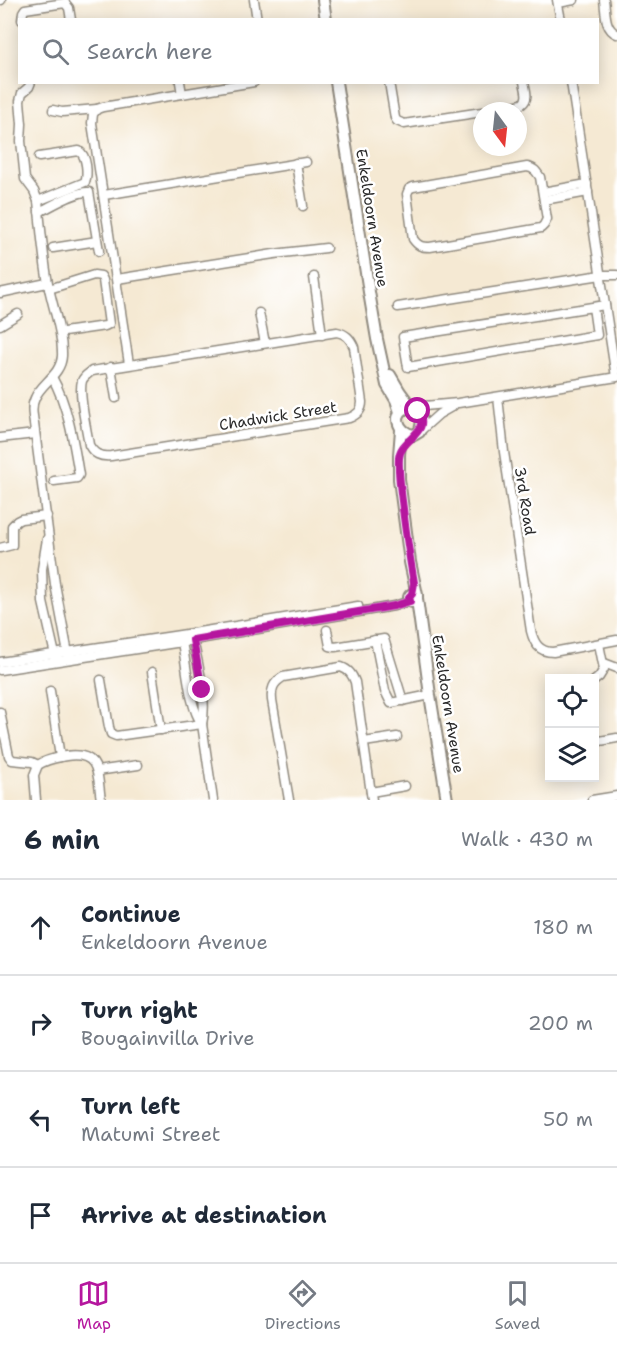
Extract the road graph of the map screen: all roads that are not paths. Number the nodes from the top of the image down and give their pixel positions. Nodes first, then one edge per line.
1 (254, 0) edge
2 (323, 0) edge
3 (574, 0) edge
4 (604, 0) edge
5 (558, 1) edge
6 (22, 18) edge
7 (71, 18) edge
8 (257, 18) edge
9 (326, 18) edge
10 (561, 18) edge
11 (617, 34) edge
12 (30, 84) edge
13 (180, 84) edge
14 (242, 84) edge
15 (336, 84) edge
16 (389, 84) edge
17 (524, 84) edge
18 (571, 84) edge
19 (182, 94) junction
20 (525, 102) edge
21 (97, 109) junction
22 (53, 110) dead end
23 (473, 113) edge
24 (39, 157) dead end
25 (306, 162) dead end
26 (296, 163) junction
27 (587, 188) junction
28 (104, 195) junction
29 (543, 196) junction
30 (38, 201) junction
31 (303, 206) dead end
32 (39, 212) junction
33 (53, 248) dead end
34 (326, 248) dead end
35 (601, 275) junction
36 (617, 275) edge
37 (314, 277) dead end
38 (117, 279) junction
39 (48, 286) junction
40 (0, 293) edge
41 (605, 305) junction
42 (398, 307) dead end
43 (593, 307) junction
44 (18, 314) dead end
45 (260, 314) dead end
46 (0, 326) edge
47 (64, 332) dead end
48 (322, 335) junction
49 (265, 344) junction
50 (382, 358) junction
51 (129, 364) junction
52 (111, 367) junction
53 (52, 377) junction
54 (616, 377) edge
55 (498, 397) junction
56 (116, 398) dead end
57 (458, 403) junction
58 (412, 407) junction
59 (400, 412) junction
60 (401, 430) junction
61 (35, 434) junction
62 (416, 434) junction
63 (0, 438) edge
64 (399, 455) junction
65 (54, 481) dead end
66 (47, 516) junction
67 (48, 536) junction
68 (0, 548) edge
69 (413, 596) junction
70 (327, 630) dead end
71 (192, 637) junction
72 (181, 639) junction
73 (375, 640) junction
74 (617, 640) edge
75 (599, 644) junction
76 (68, 656) junction
77 (56, 658) junction
78 (0, 662) edge
79 (604, 663) junction
80 (617, 668) edge
81 (0, 670) edge
82 (152, 672) dead end
83 (599, 678) edge
84 (100, 680) dead end
85 (50, 691) dead end
86 (430, 695) junction
87 (403, 701) junction
88 (0, 712) edge
89 (202, 724) junction
90 (161, 730) junction
91 (397, 737) dead end
92 (617, 738) edge
93 (599, 741) edge
94 (364, 742) junction
95 (60, 757) junction
96 (38, 765) junction
97 (138, 765) dead end
98 (97, 771) junction
99 (405, 786) dead end
100 (371, 796) edge
101 (617, 796) edge
102 (36, 800) edge
103 (101, 800) edge
104 (213, 800) edge
105 (289, 800) edge
106 (447, 800) edge
107 (592, 800) edge

1 - 8 street
2 - 9 street
3 - 5 street
4 - 11 street
5 - 10 street
6 - 7 street
12 - 30 street
13 - 19 street
14 - 19 street
15 - 50 street, Enkeldoorn Avenue
16 - 23 street
17 - 20 street
18 - 27 street
19 - 21 street
21 - 22 street
21 - 28 street
24 - 30 street
25 - 26 street
26 - 28 street
26 - 31 street
27 - 29 street
27 - 35 street
28 - 38 street
29 - 29 street
30 - 32 street
32 - 33 street
32 - 39 street
34 - 38 street
35 - 36 street
35 - 41 street
35 - 42 street
37 - 48 street
38 - 51 street
39 - 40 street
39 - 47 street
39 - 53 street
41 - 43 street
41 - 54 street
43 - 43 street
44 - 46 street
45 - 49 street
48 - 49 street, Chadwick Street
48 - 52 street, Chadwick Street
49 - 51 street, Chadwick Street
50 - 58 street, Enkeldoorn Avenue
50 - 59 street, Enkeldoorn Avenue
51 - 52 street, Chadwick Street
52 - 56 street
53 - 61 street
53 - 65 street
54 - 55 street
55 - 57 street
55 - 75 street, 3rd Road
57 - 58 street
57 - 62 street
58 - 59 street
58 - 62 street, Enkeldoorn Avenue
59 - 60 street, Enkeldoorn Avenue
60 - 62 street
60 - 64 street, Enkeldoorn Avenue
61 - 63 street
61 - 66 street
62 - 64 street
64 - 69 street, Enkeldoorn Avenue
66 - 67 street
66 - 68 street
67 - 76 street
67 - 77 street
69 - 71 street
69 - 86 street, Enkeldoorn Avenue
70 - 73 street
71 - 72 street
71 - 89 street
72 - 76 street
72 - 89 street
73 - 87 street
73 - 87 street
74 - 75 street, 3rd Road
75 - 79 street
76 - 77 street
77 - 78 street
77 - 81 street
79 - 80 street
79 - 83 street
82 - 90 street
84 - 90 street
85 - 95 street
86 - 87 street
86 - 106 street, Enkeldoorn Avenue
88 - 96 street
89 - 90 street
89 - 104 street
91 - 94 street
92 - 93 street
94 - 100 street
94 - 105 street
95 - 96 street
95 - 98 street
96 - 102 street
97 - 98 street
98 - 103 street
99 - 100 street
101 - 107 street

